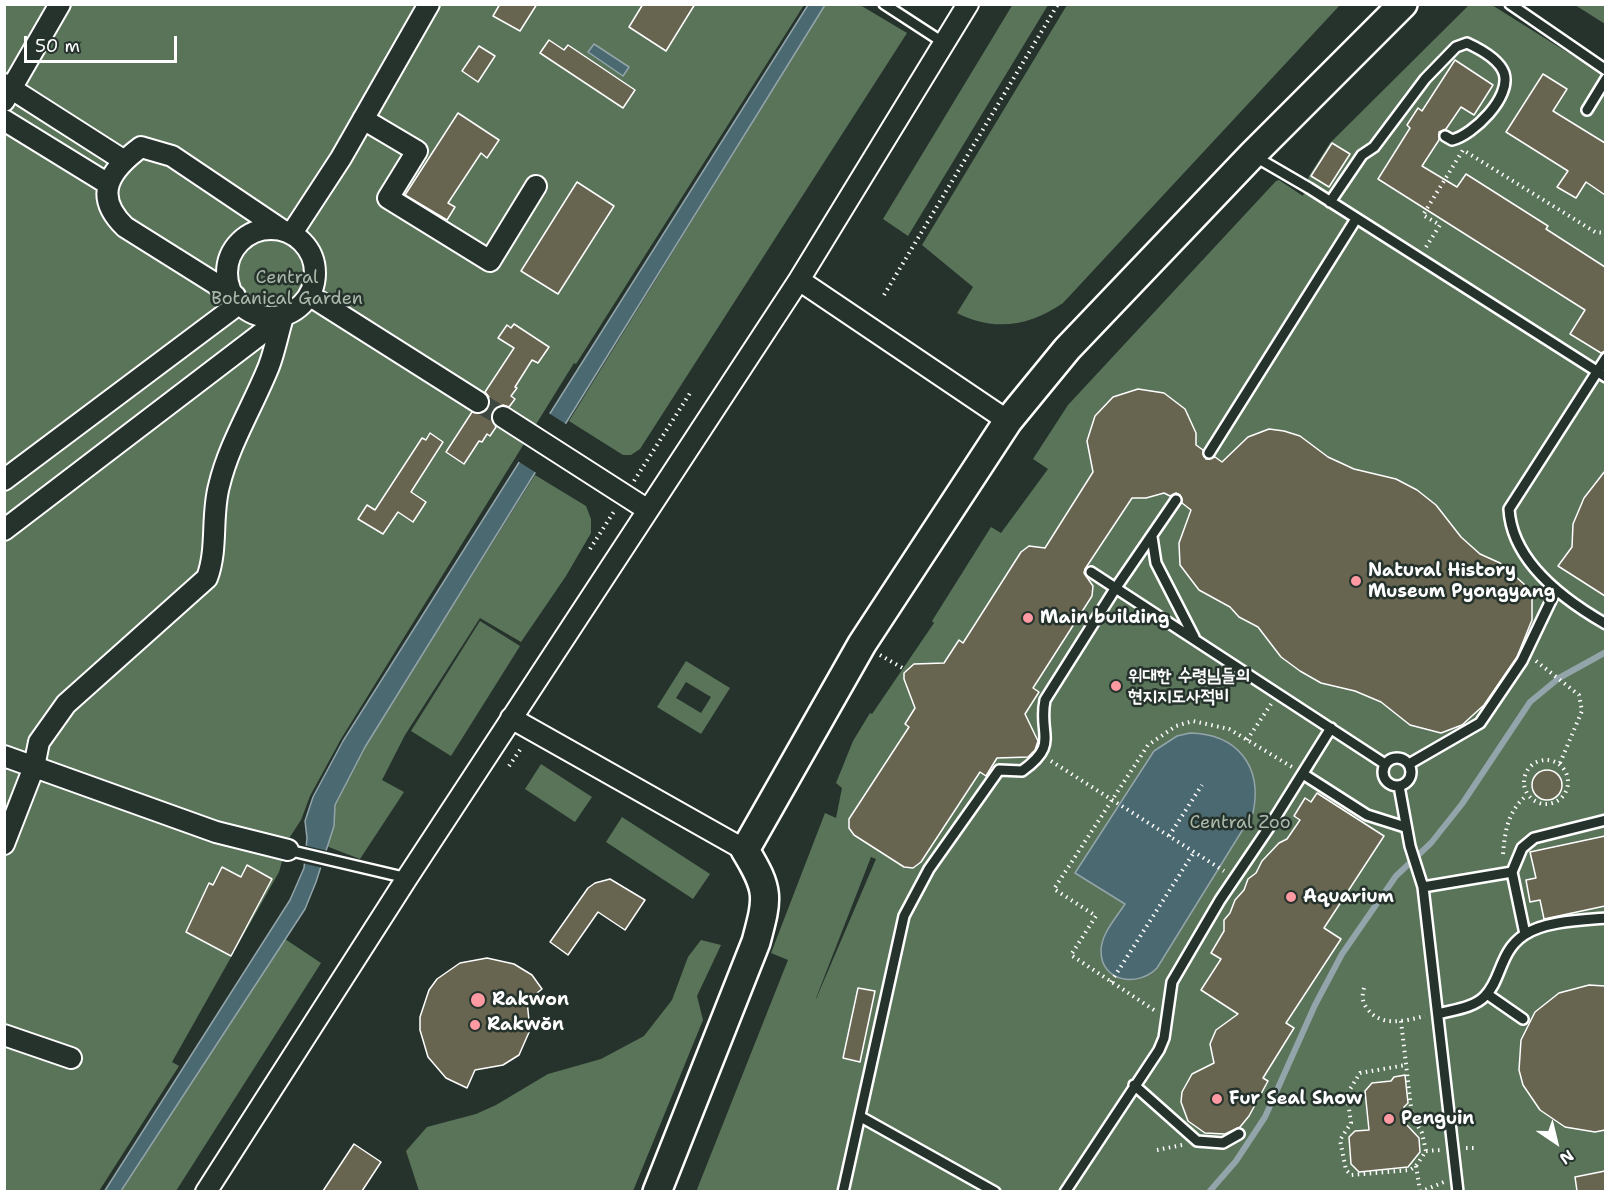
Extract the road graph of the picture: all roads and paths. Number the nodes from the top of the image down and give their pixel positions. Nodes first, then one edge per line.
1 (60, 4) edge
2 (429, 4) edge
3 (884, 4) edge
4 (968, 4) edge
5 (1058, 4) edge
6 (1403, 4) edge
7 (1509, 4) edge
8 (944, 43) junction
9 (1605, 70) edge
10 (1605, 79) edge
11 (7, 91) edge
12 (1587, 110) dead end
13 (363, 119) junction
14 (4, 120) edge
15 (1445, 136) dead end
16 (1252, 155) junction
17 (123, 160) junction
18 (108, 184) junction
19 (536, 186) dead end
20 (1330, 202) junction
21 (1356, 219) junction
22 (287, 232) junction
23 (1605, 233) edge
24 (1420, 258) junction
25 (799, 280) junction
26 (309, 295) junction
27 (884, 295) dead end
28 (237, 299) junction
29 (283, 317) junction
30 (1605, 358) edge
31 (1597, 372) junction
32 (1605, 377) edge
33 (692, 390) dead end
34 (478, 402) tunnel mouth
35 (502, 417) tunnel mouth
36 (1008, 421) junction
37 (1209, 453) dead end
38 (4, 480) edge
39 (625, 495) junction
40 (1176, 500) dead end
41 (648, 510) junction
42 (4, 530) edge
43 (1152, 537) junction
44 (590, 549) dead end
45 (1091, 572) dead end
46 (1115, 589) junction
47 (1556, 590) junction
48 (1605, 624) edge
49 (1196, 639) junction
50 (1551, 671) dead end
51 (1278, 694) junction
52 (512, 718) junction
53 (1331, 728) junction
54 (1247, 740) junction
55 (1041, 754) junction
56 (4, 756) edge
57 (1560, 763) junction
58 (1385, 764) junction
59 (1409, 764) junction
60 (34, 767) junction
61 (1303, 774) junction
62 (1202, 785) dead end
63 (1399, 786) junction
64 (1527, 795) junction
65 (1110, 800) junction
66 (1605, 820) edge
67 (1406, 826) junction
68 (1169, 836) junction
69 (4, 844) edge
70 (288, 850) joint
71 (745, 850) junction
72 (1194, 852) junction
73 (1220, 868) dead end
74 (1512, 872) junction
75 (1501, 873) junction
76 (407, 878) junction
77 (1423, 887) junction
78 (1605, 918) edge
79 (1525, 934) junction
80 (1111, 982) junction
81 (1364, 988) dead end
82 (1487, 994) junction
83 (1438, 1014) junction
84 (1167, 1018) junction
85 (1523, 1019) dead end
86 (1401, 1021) junction
87 (4, 1035) edge
88 (71, 1058) dead end
89 (1406, 1065) junction
90 (1134, 1085) junction
91 (861, 1117) junction
92 (1239, 1134) dead end
93 (1197, 1141) junction
94 (1157, 1150) dead end
95 (1416, 1166) junction
96 (1456, 1178) junction
97 (206, 1191) edge
98 (657, 1191) edge
99 (843, 1191) edge
100 (995, 1191) edge
101 (1065, 1191) edge
102 (1420, 1191) edge
103 (1458, 1191) edge

1 - 11 street
2 - 13 street
3 - 8 lane
4 - 8 street
5 - 27 path
6 - 16 street
7 - 9 lane
8 - 25 street
10 - 12 lane
11 - 17 street
13 - 19 street
13 - 22 street
14 - 18 street
15 - 20 lane
16 - 20 lane
16 - 36 street
17 - 18 street
17 - 22 street
18 - 28 street
20 - 21 lane
21 - 24 lane
21 - 37 lane
22 - 26 street
22 - 28 street
23 - 24 path
24 - 31 lane
25 - 36 street
25 - 41 street
26 - 29 street
26 - 34 street
28 - 29 street
28 - 38 street
29 - 42 street
29 - 60 street
30 - 31 lane
31 - 32 lane
31 - 47 lane
33 - 39 path
35 - 39 street
36 - 71 street
39 - 41 street
39 - 44 path
40 - 43 lane
41 - 52 street
43 - 46 lane
43 - 49 lane
45 - 46 lane
46 - 49 lane
46 - 55 lane
47 - 48 lane
47 - 59 lane
49 - 51 lane
50 - 57 path
51 - 53 lane
51 - 54 path
52 - 71 street
52 - 76 street
53 - 58 lane
53 - 61 lane
54 - 61 path
54 - 65 path
55 - 65 path
55 - 91 lane
56 - 60 street
57 - 64 path
57 - 64 path
58 - 59 lane
58 - 63 lane
59 - 63 lane
60 - 69 street
60 - 70 street
61 - 67 lane
61 - 84 lane
62 - 68 path
63 - 67 lane
64 - 75 path
65 - 68 path
65 - 80 path
66 - 74 lane
67 - 77 lane
68 - 72 path
70 - 76 lane
71 - 98 street
72 - 73 path
72 - 80 path
74 - 75 lane
74 - 79 lane
75 - 77 lane
76 - 97 street
77 - 83 lane
78 - 79 lane
79 - 82 lane
80 - 84 path
81 - 86 path
82 - 83 lane
82 - 85 lane
83 - 86 path
83 - 96 lane
84 - 90 lane
86 - 89 path
87 - 88 street
89 - 95 path
89 - 95 path
90 - 93 lane
90 - 101 lane
91 - 99 lane
91 - 100 lane
92 - 93 lane
93 - 94 path
95 - 102 path
96 - 102 path
96 - 103 lane

